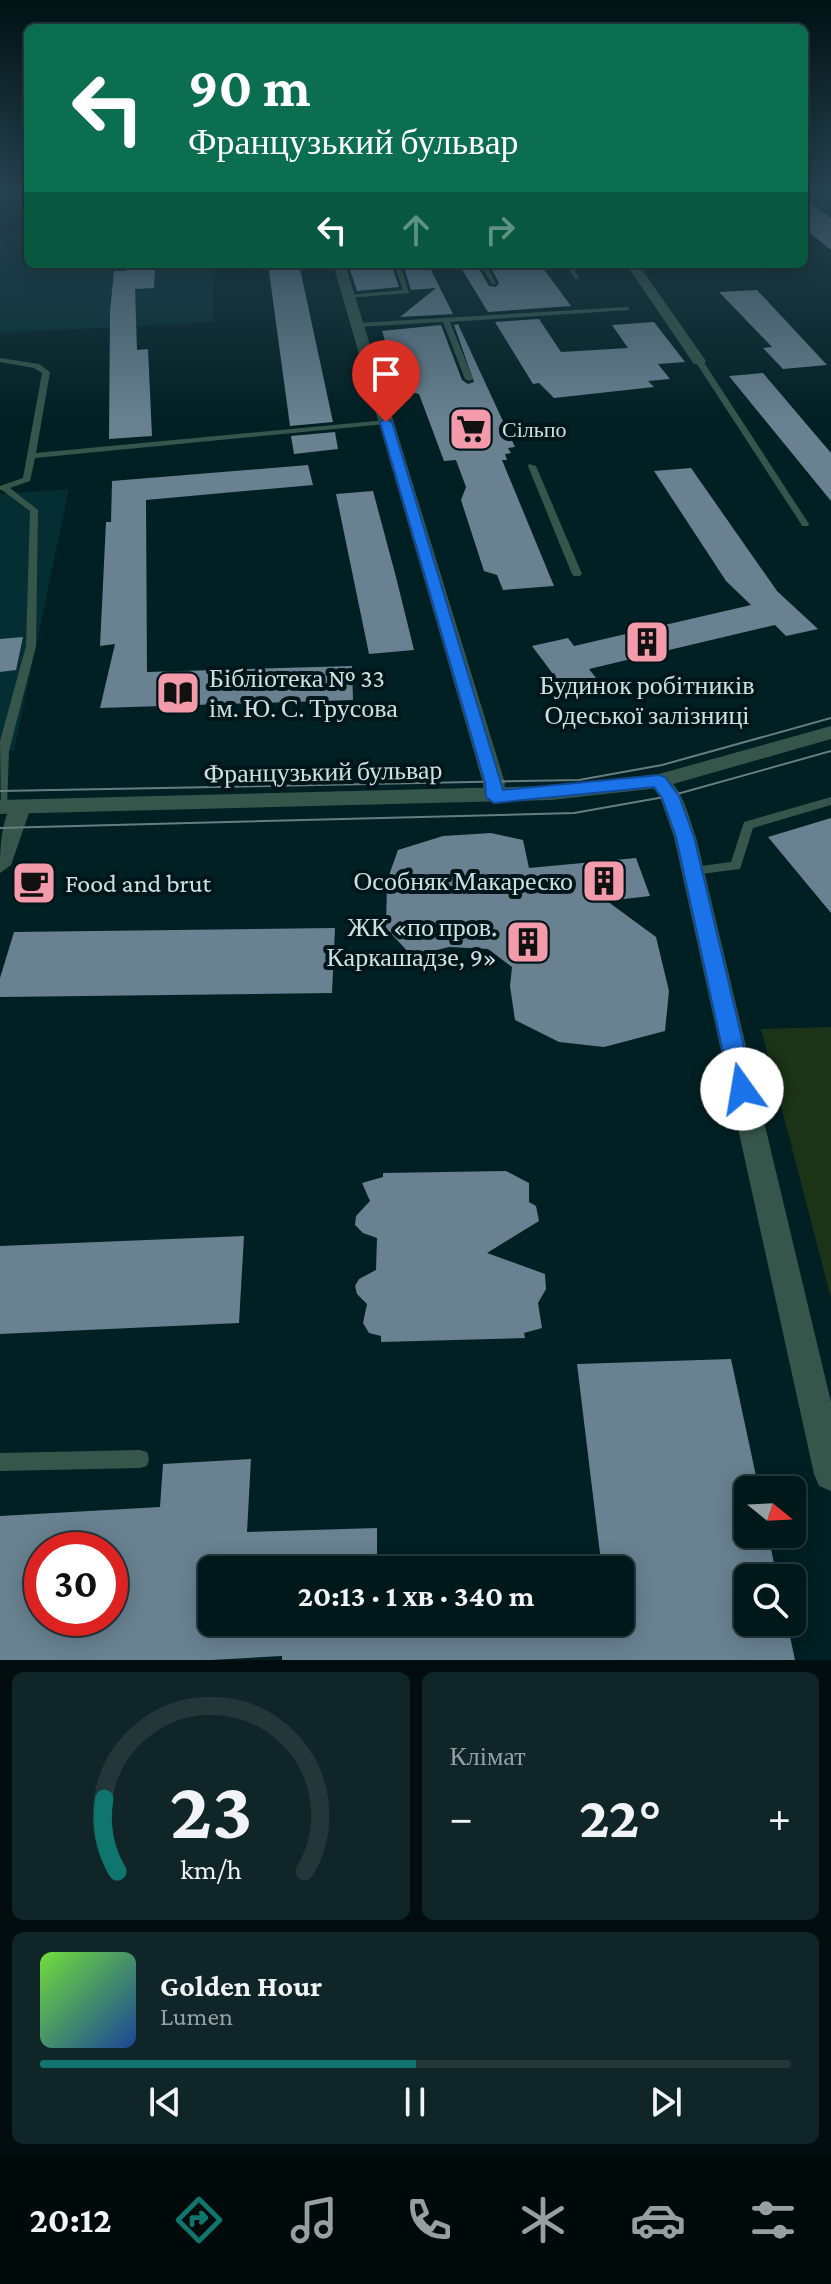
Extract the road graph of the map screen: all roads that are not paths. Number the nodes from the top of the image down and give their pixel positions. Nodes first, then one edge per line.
1 (340, 268) edge
2 (398, 268) edge
3 (485, 268) edge
4 (571, 268) edge
5 (635, 268) edge
6 (577, 278) dead end
7 (494, 283) dead end
8 (349, 297) junction
9 (627, 309) dead end
10 (446, 320) junction
11 (357, 325) junction
12 (0, 360) edge
13 (699, 361) joint
14 (469, 379) dead end
15 (386, 422) junction
16 (31, 456) junction
17 (532, 466) dead end
18 (3, 488) edge
19 (805, 524) dead end
20 (577, 574) dead end
21 (831, 732) edge
22 (659, 781) junction
23 (494, 797) junction
24 (831, 801) edge
25 (7, 807) edge
26 (0, 865) edge
27 (693, 871) junction
28 (140, 1459) dead end
29 (0, 1462) edge
30 (831, 1474) edge

1 - 8 street
2 - 8 lane
3 - 7 lane
4 - 6 lane
5 - 13 street
8 - 11 street
9 - 10 lane
10 - 11 lane
10 - 14 lane
11 - 15 street
12 - 16 lane
13 - 19 lane
15 - 16 lane
15 - 23 street
16 - 18 lane
17 - 20 lane
18 - 25 lane
21 - 22 street, Французький бульвар
22 - 23 street, Французький бульвар
22 - 27 street
23 - 25 street, Французький бульвар
24 - 27 lane
25 - 26 street
27 - 30 street
28 - 29 lane

